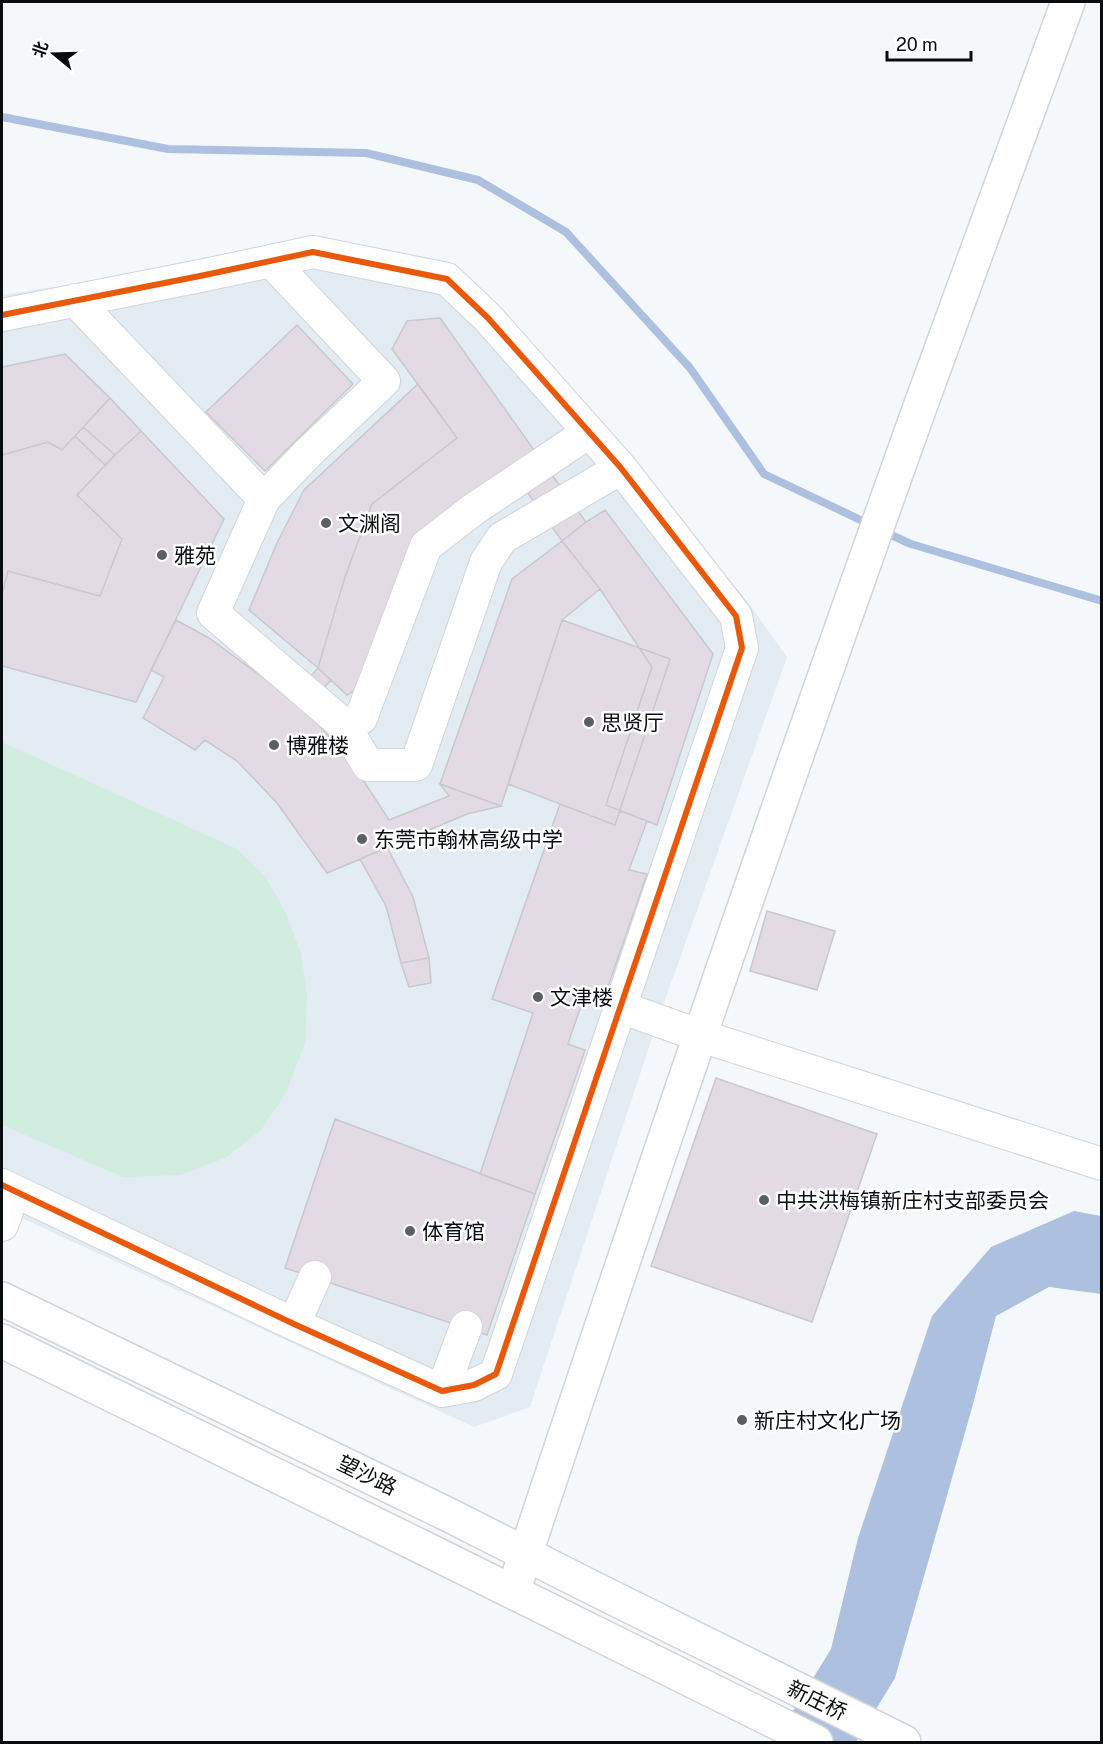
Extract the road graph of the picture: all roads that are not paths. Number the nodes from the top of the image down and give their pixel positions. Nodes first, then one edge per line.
1 (1068, 2) edge
2 (271, 261) junction
3 (75, 300) junction
4 (2, 315) edge
5 (590, 432) junction
6 (621, 468) junction
7 (264, 499) junction
8 (344, 725) junction
9 (610, 1016) junction
10 (701, 1036) junction
11 (1101, 1164) edge
12 (6, 1187) edge
13 (2, 1225) edge
14 (315, 1277) dead end
15 (2, 1299) edge
16 (294, 1324) junction
17 (466, 1328) dead end
18 (2, 1341) edge
19 (442, 1391) junction
20 (525, 1554) junction
21 (513, 1592) junction
22 (731, 1657) joint
23 (717, 1693) joint
24 (816, 1743) edge
25 (904, 1743) edge

1 - 10 main road
2 - 3 street
2 - 5 street
2 - 7 street
3 - 4 street
3 - 7 street
5 - 6 street
5 - 8 street
6 - 8 street
6 - 9 street
7 - 8 street
9 - 10 street
9 - 19 street
10 - 11 street
10 - 20 main road
12 - 13 street
12 - 16 street
14 - 16 street
15 - 20 main road, 望沙路
16 - 19 street
17 - 19 street
18 - 21 main road, 望沙路
20 - 21 main road
20 - 22 main road, 望沙路
21 - 23 main road, 望沙路
22 - 25 main road, 新庄桥
23 - 24 main road, 新庄桥

